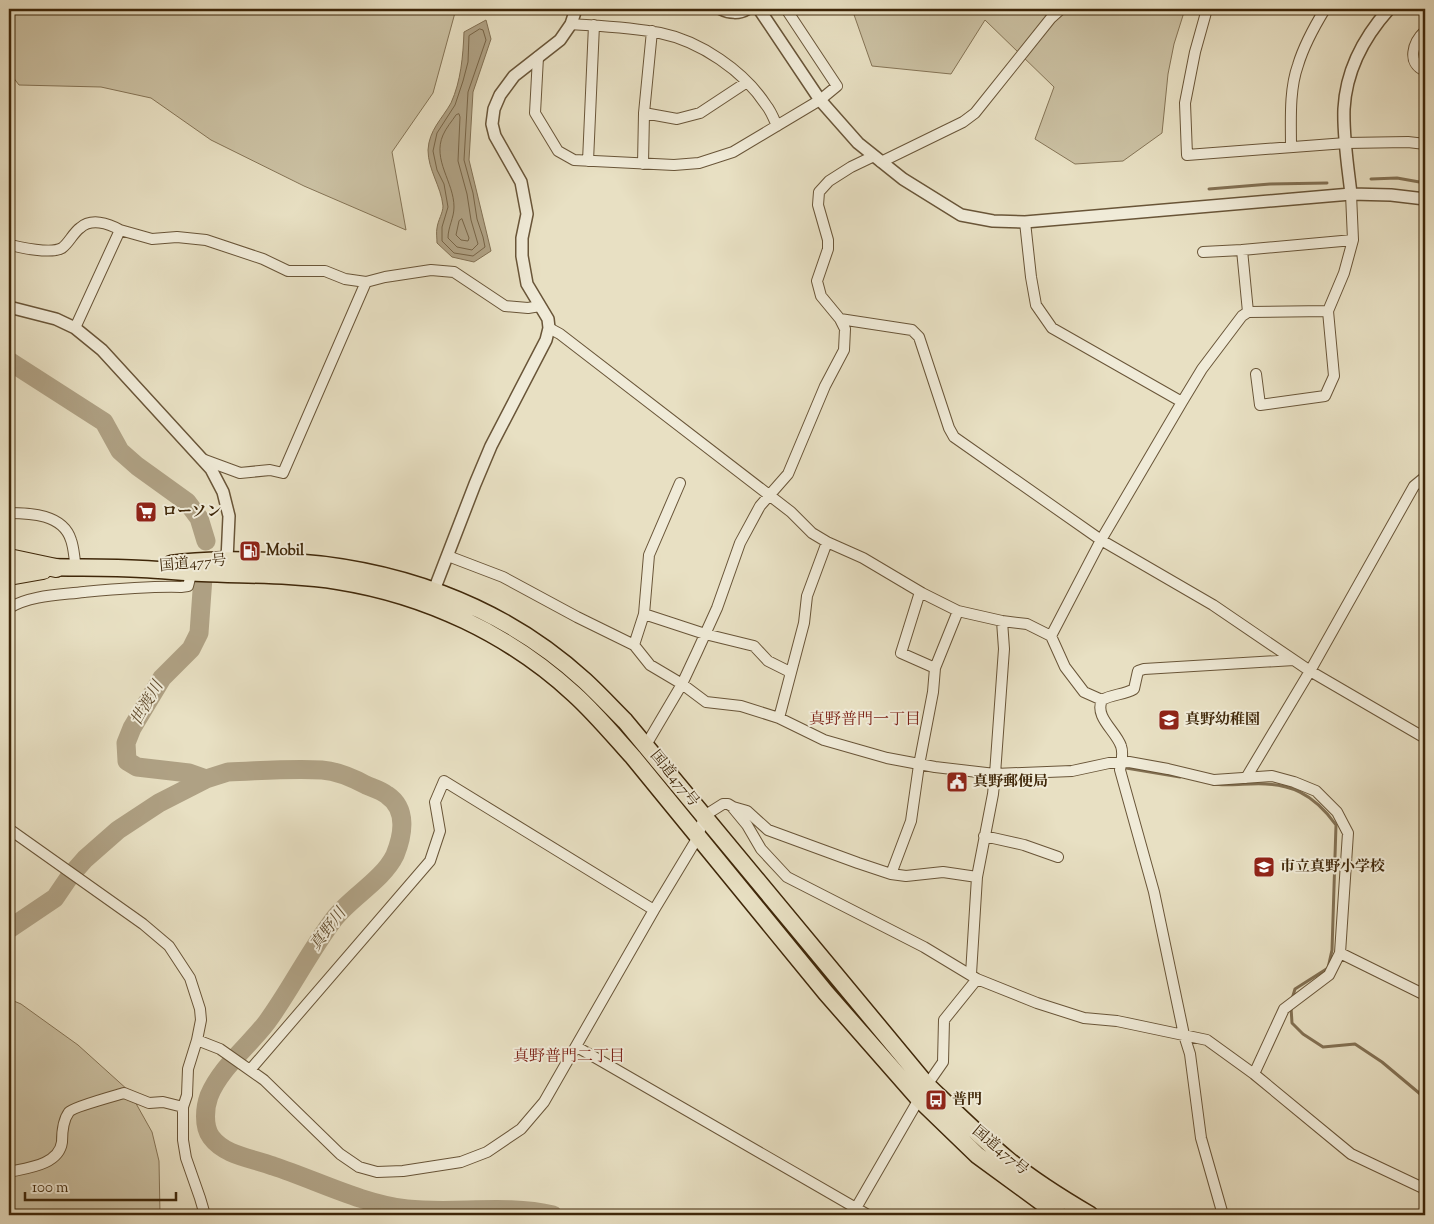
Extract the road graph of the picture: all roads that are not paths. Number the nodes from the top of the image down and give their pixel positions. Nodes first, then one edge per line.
1 (576, 9) edge
2 (721, 9) edge
3 (747, 9) edge
4 (759, 9) edge
5 (786, 9) edge
6 (1061, 9) edge
7 (1207, 9) edge
8 (1326, 9) edge
9 (1388, 9) edge
10 (572, 24) junction
11 (594, 25) junction
12 (652, 31) junction
13 (1425, 31) edge
14 (538, 57) junction
15 (1425, 71) edge
16 (747, 82) junction
17 (820, 100) junction
18 (644, 113) junction
19 (777, 126) junction
20 (1346, 143) junction
21 (1425, 144) edge
22 (1291, 147) junction
23 (878, 159) junction
24 (588, 161) junction
25 (643, 164) junction
26 (1350, 194) junction
27 (1425, 199) edge
28 (1025, 222) junction
29 (120, 230) junction
30 (1353, 240) junction
31 (9, 244) edge
32 (1242, 250) junction
33 (1203, 252) dead end
34 (366, 282) junction
35 (540, 306) junction
36 (9, 307) edge
37 (1328, 311) junction
38 (1248, 312) junction
39 (840, 319) junction
40 (75, 328) junction
41 (549, 328) junction
42 (1256, 374) dead end
43 (1182, 402) junction
44 (202, 459) junction
45 (1425, 477) edge
46 (680, 483) dead end
47 (769, 495) junction
48 (9, 513) edge
49 (1101, 540) junction
50 (827, 542) junction
51 (448, 556) junction
52 (9, 558) edge
53 (227, 560) junction
54 (76, 567) junction
55 (193, 567) junction
56 (56, 568) junction
57 (9, 569) edge
58 (9, 576) edge
59 (920, 592) junction
60 (432, 597) junction
61 (9, 608) edge
62 (958, 611) junction
63 (644, 614) junction
64 (1002, 621) junction
65 (705, 634) junction
66 (1051, 636) junction
67 (634, 645) junction
68 (1294, 660) junction
69 (935, 668) junction
70 (1310, 671) junction
71 (790, 672) junction
72 (682, 684) junction
73 (1102, 700) junction
74 (778, 718) junction
75 (1425, 738) edge
76 (646, 746) junction
77 (1121, 763) junction
78 (919, 765) junction
79 (995, 774) junction
80 (1246, 778) junction
81 (733, 807) junction
82 (704, 816) junction
83 (9, 829) edge
84 (984, 836) junction
85 (698, 837) junction
86 (1058, 857) dead end
87 (891, 874) junction
88 (977, 877) junction
89 (654, 910) junction
90 (1340, 953) junction
91 (974, 976) junction
92 (1425, 995) edge
93 (1184, 1035) junction
94 (197, 1040) junction
95 (576, 1047) junction
96 (248, 1068) junction
97 (1254, 1074) junction
98 (927, 1085) junction
99 (919, 1099) junction
100 (183, 1108) junction
101 (9, 1172) edge
102 (1425, 1189) edge
103 (856, 1208) junction
104 (205, 1215) edge
105 (868, 1215) edge
106 (1059, 1215) edge
107 (1090, 1215) edge
108 (1223, 1215) edge

1 - 10 street
2 - 3 street
4 - 17 street
5 - 17 street
6 - 23 street
7 - 22 street
8 - 22 street
9 - 20 street
10 - 11 street
10 - 14 street
11 - 12 street
11 - 24 street
12 - 16 street
12 - 18 street
13 - 15 street
14 - 24 street
14 - 35 street
16 - 18 street
16 - 19 street
17 - 19 street
17 - 23 street
18 - 25 street
19 - 25 street
20 - 21 street
20 - 22 street
20 - 26 street
23 - 28 street
23 - 39 street
24 - 25 street
26 - 27 street
26 - 28 street
26 - 30 street
28 - 43 street
29 - 31 street
29 - 34 street
29 - 40 street
30 - 32 street
30 - 37 street
32 - 33 street
32 - 38 street
34 - 35 street
34 - 44 street
35 - 41 street
36 - 40 street
37 - 38 street
37 - 42 street
38 - 43 street
39 - 47 street
39 - 49 street
40 - 44 street
41 - 47 street
41 - 51 street
43 - 49 street
44 - 53 street
45 - 70 street
46 - 63 street
47 - 50 street
47 - 65 street
48 - 54 street
49 - 66 street
49 - 68 street
50 - 59 street
50 - 71 street
51 - 60 street
51 - 67 street
52 - 56 highway
53 - 55 highway, 国道477号
53 - 60 highway, 国道477号
54 - 55 highway, 国道477号
54 - 56 highway, 国道477号
55 - 60 highway, 国道477号
55 - 61 street
56 - 57 highway, 国道477号
56 - 58 highway
59 - 62 street
59 - 69 street
60 - 76 highway, 国道477号
60 - 85 highway, 国道477号
62 - 64 street
62 - 69 street
63 - 65 street
63 - 67 street
64 - 66 street
64 - 79 street
65 - 71 street
65 - 72 street
66 - 73 street
67 - 72 street
68 - 70 street
68 - 73 street
69 - 78 street
70 - 75 street
70 - 80 street
71 - 74 street
72 - 74 street
72 - 76 street
73 - 77 street
74 - 78 street
76 - 82 highway, 国道477号
77 - 79 street
77 - 80 street
77 - 93 street
78 - 79 street
78 - 87 street
79 - 84 street
80 - 90 street
81 - 82 street
81 - 87 street
81 - 91 street
82 - 85 street
82 - 98 highway, 国道477号
83 - 94 street
84 - 86 street
84 - 88 street
85 - 89 street
85 - 99 highway, 国道477号
87 - 88 street
88 - 91 street
89 - 95 street
89 - 96 street
90 - 92 street
90 - 97 street
91 - 93 street
91 - 98 street
93 - 97 street
93 - 108 street
94 - 96 street
94 - 100 street
95 - 96 street
95 - 103 street
97 - 102 street
98 - 107 highway, 国道477号
99 - 103 street
99 - 106 highway, 国道477号
100 - 101 street
100 - 104 street
103 - 105 street

